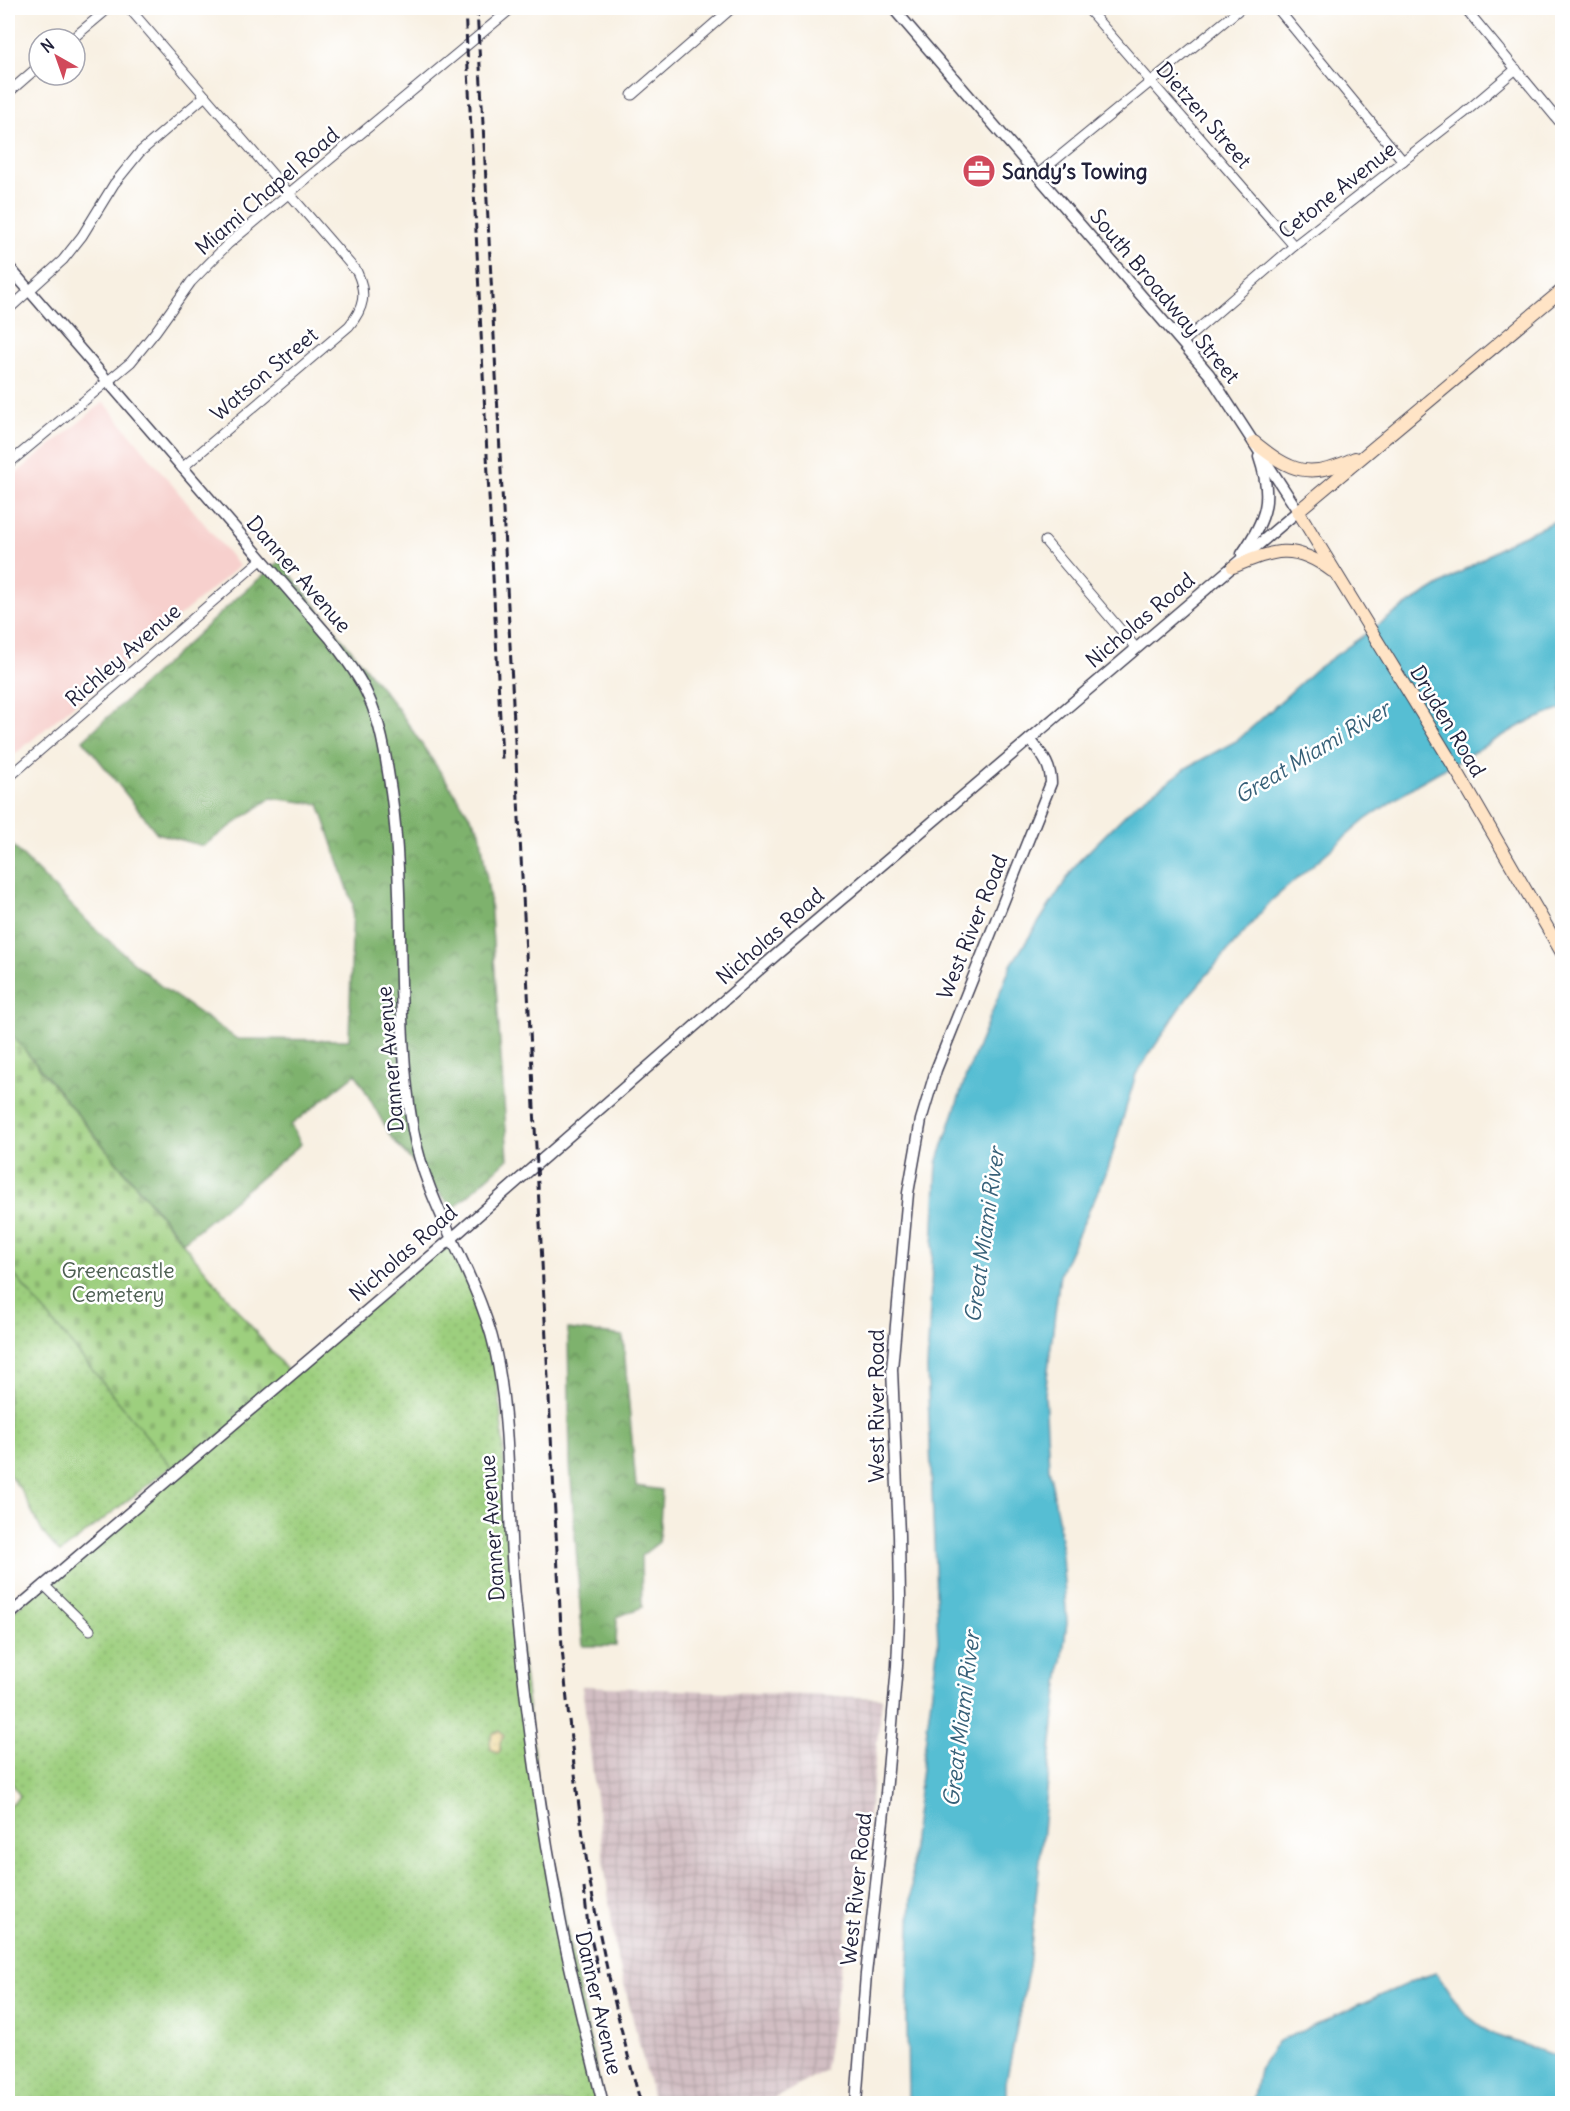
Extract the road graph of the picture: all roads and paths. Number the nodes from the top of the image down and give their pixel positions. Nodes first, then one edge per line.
1 (109, 8) edge
2 (129, 8) edge
3 (512, 8) edge
4 (732, 8) edge
5 (893, 8) edge
6 (1087, 8) edge
7 (1241, 8) edge
8 (1277, 8) edge
9 (1465, 8) edge
10 (86, 27) edge
11 (1516, 69) junction
12 (27, 76) edge
13 (1151, 81) junction
14 (8, 93) edge
15 (632, 95) dead end
16 (204, 96) junction
17 (1563, 125) edge
18 (1403, 160) junction
19 (1038, 174) junction
20 (289, 194) junction
21 (1294, 246) junction
22 (8, 266) edge
23 (1563, 290) edge
24 (30, 292) junction
25 (8, 310) edge
26 (1183, 342) junction
27 (107, 382) junction
28 (1254, 442) junction
29 (1369, 451) junction
30 (8, 464) edge
31 (182, 468) junction
32 (1298, 511) junction
33 (1045, 542) dead end
34 (261, 560) junction
35 (1233, 567) junction
36 (1338, 576) junction
37 (1136, 648) junction
38 (1030, 739) junction
39 (8, 778) edge
40 (1563, 953) edge
41 (451, 1239) junction
42 (44, 1585) junction
43 (8, 1616) edge
44 (90, 1630) dead end
45 (603, 2103) edge
46 (856, 2103) edge

1 - 10 street
2 - 16 street
3 - 20 street, Miami Chapel Road
4 - 15 street
5 - 19 street, South Broadway Street
6 - 13 street, Dietzen Street
7 - 13 street
8 - 18 street
9 - 11 street
11 - 17 street
11 - 18 street, Cetone Avenue
12 - 14 street
13 - 19 street
13 - 21 street, Dietzen Street
16 - 20 street
16 - 24 street
18 - 21 street, Cetone Avenue
19 - 26 street, South Broadway Street
20 - 27 street, Miami Chapel Road
20 - 31 street, Watson Street
21 - 26 street, Cetone Avenue
22 - 24 street, Danner Avenue
23 - 29 main road, Nicholas Road
24 - 25 street
24 - 27 street, Danner Avenue
26 - 28 street, South Broadway Street
27 - 30 street, Miami Chapel Road
27 - 31 street, Danner Avenue
28 - 29 main road
28 - 32 street, South Broadway Street
28 - 35 street
29 - 32 main road, Nicholas Road
31 - 34 street, Danner Avenue
32 - 35 street, Nicholas Road
32 - 36 main road, Dryden Road
33 - 37 street
34 - 39 street, Richley Avenue
34 - 41 street, Danner Avenue
35 - 36 main road
35 - 37 street, Nicholas Road
36 - 40 main road, Dryden Road
37 - 38 street, Nicholas Road
38 - 41 street, Nicholas Road
38 - 46 street, West River Road
41 - 42 street, Nicholas Road
41 - 45 street, Danner Avenue
42 - 43 street, Nicholas Road
42 - 44 street

